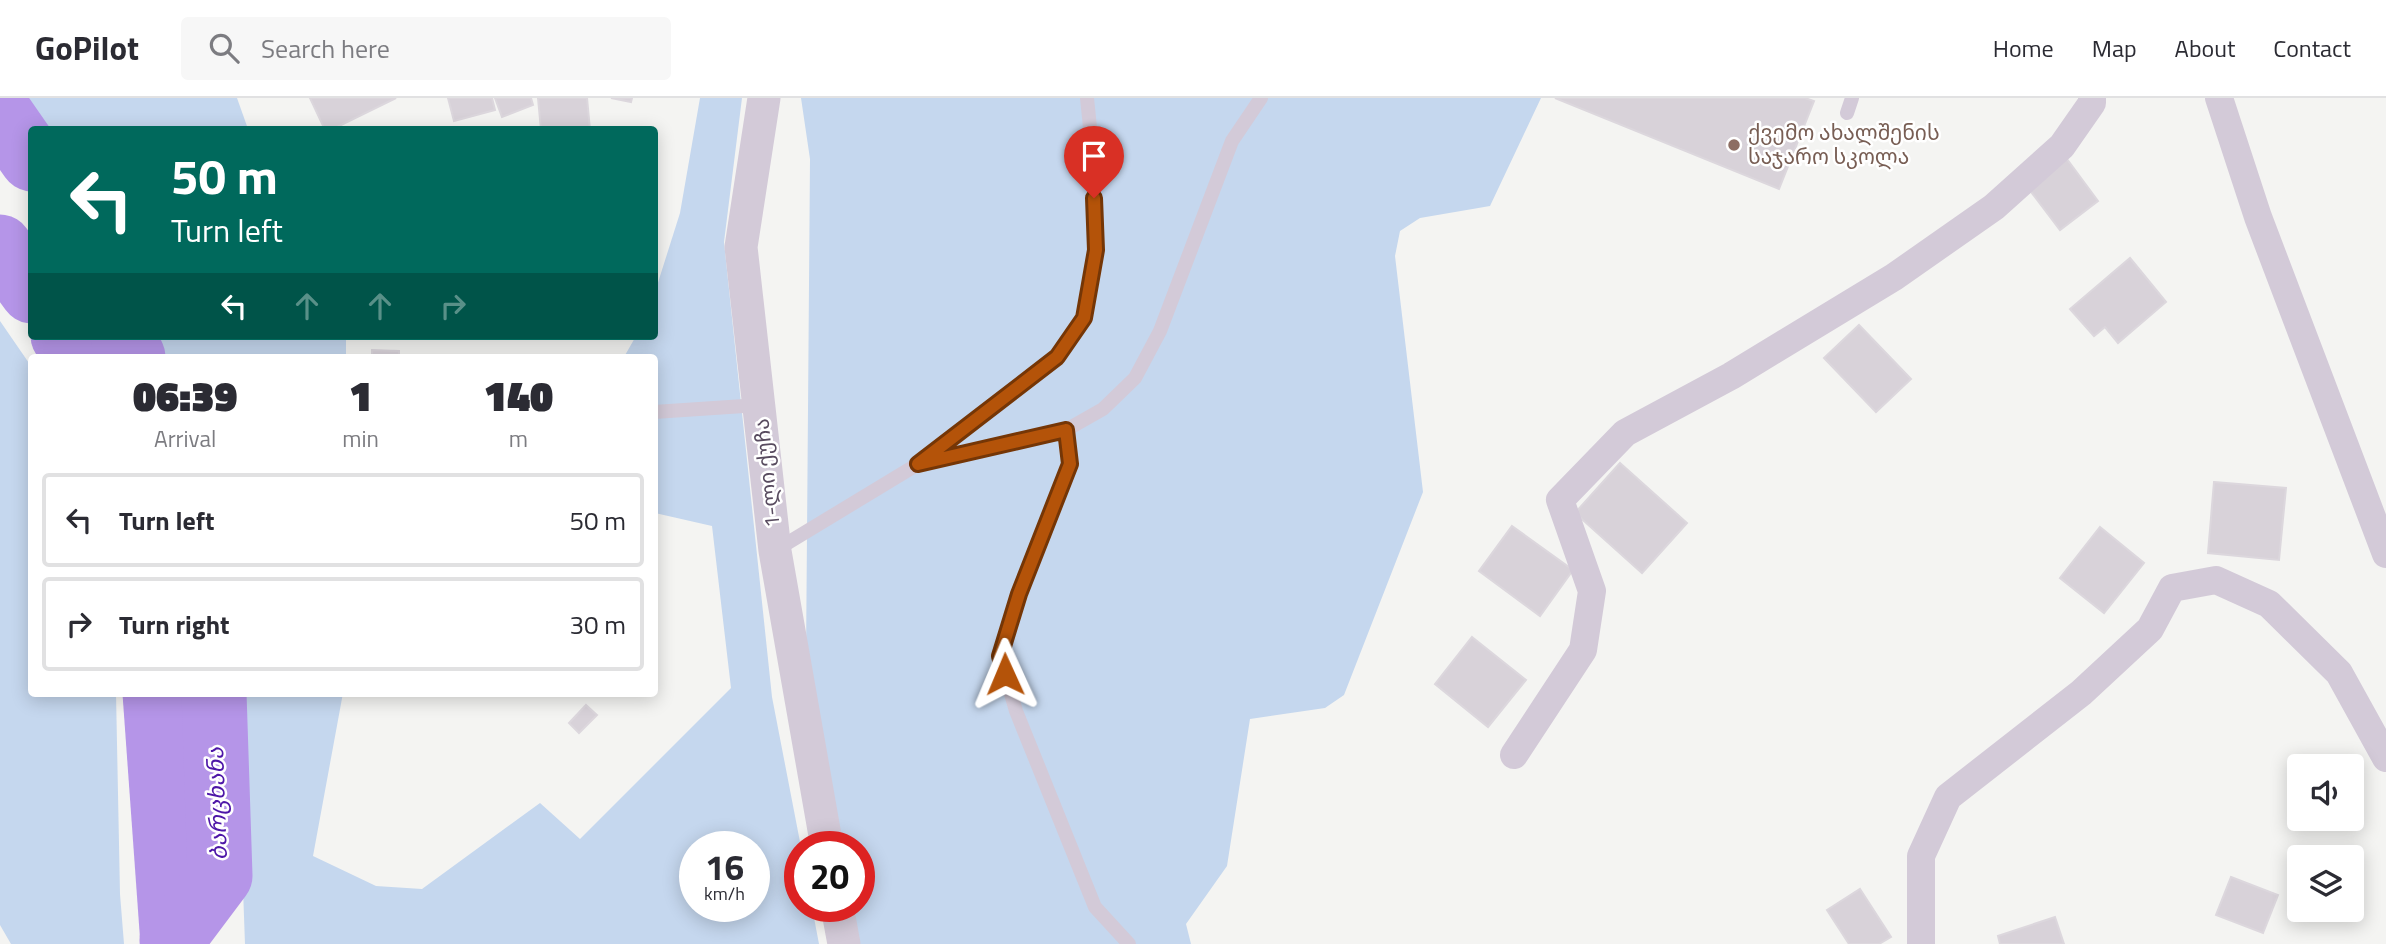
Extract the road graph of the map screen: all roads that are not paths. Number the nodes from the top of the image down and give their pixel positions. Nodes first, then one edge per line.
1 (764, 98) edge
2 (1087, 98) edge
3 (1261, 98) edge
4 (1852, 98) edge
5 (2092, 98) edge
6 (2219, 98) edge
7 (1847, 113) dead end
8 (759, 405) junction
9 (658, 411) edge
10 (1066, 430) junction
11 (918, 464) junction
12 (775, 551) junction
13 (2386, 554) edge
14 (1514, 755) dead end
15 (2386, 758) edge
16 (824, 831) edge
17 (840, 922) edge
18 (844, 944) edge
19 (1129, 944) edge
20 (1921, 944) edge

1 - 8 street, 1-ლი ქუჩა
2 - 11 lane
3 - 10 lane
4 - 7 lane
5 - 14 street
6 - 13 street
8 - 9 lane
8 - 12 street, 1-ლი ქუჩა
10 - 11 lane
10 - 19 lane
11 - 12 lane
12 - 16 street, 1-ლი ქუჩა
15 - 20 street
17 - 18 street

